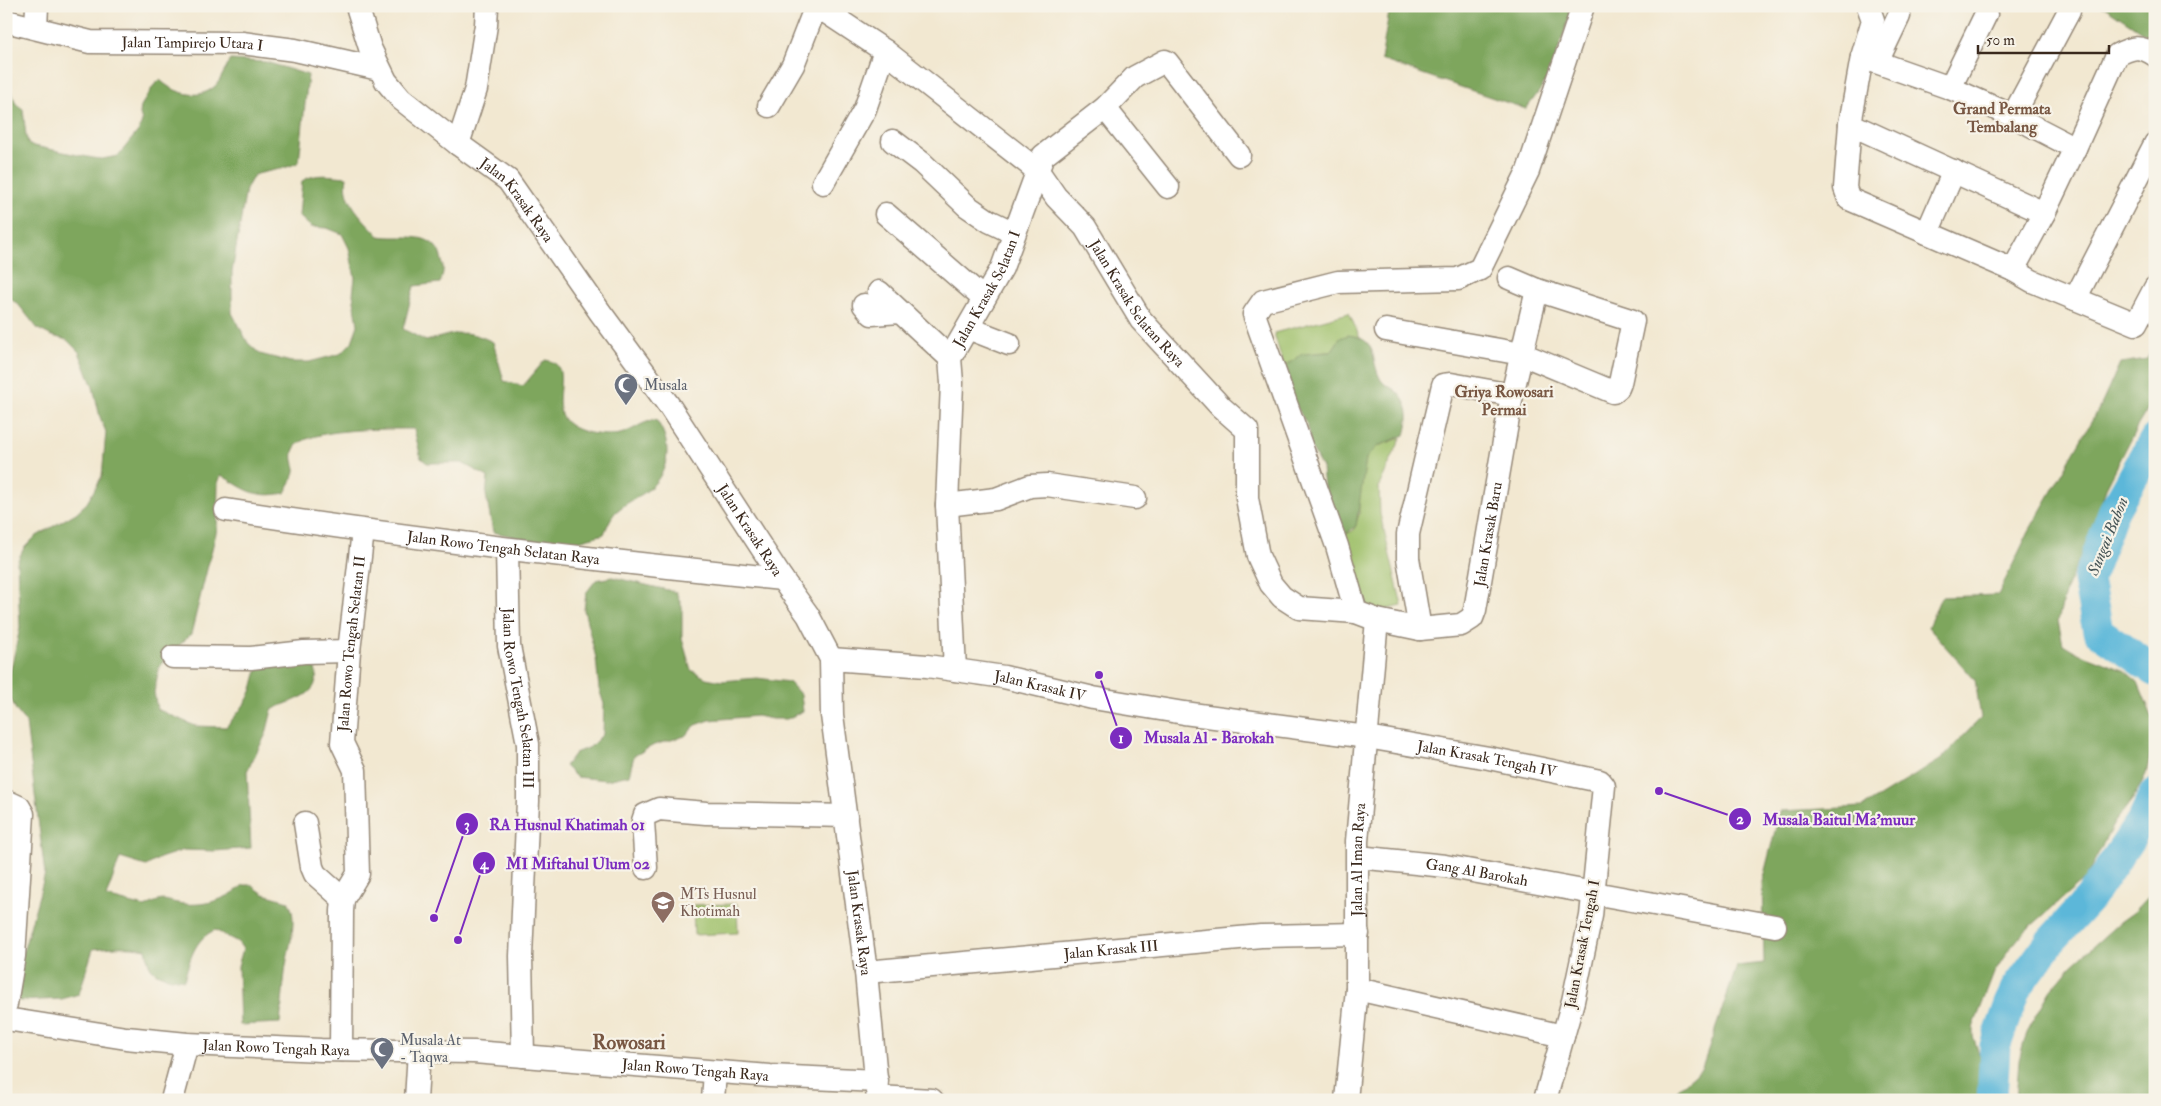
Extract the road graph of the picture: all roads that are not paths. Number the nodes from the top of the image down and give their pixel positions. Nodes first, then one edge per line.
1 (357, 6) edge
2 (487, 6) edge
3 (817, 6) edge
4 (1583, 6) edge
5 (1868, 6) edge
6 (2069, 11) dead end
7 (1986, 14) dead end
8 (1898, 16) dead end
9 (36, 17) edge
10 (6, 21) edge
11 (885, 51) junction
12 (2155, 55) edge
13 (1870, 60) junction
14 (379, 68) junction
15 (1950, 88) junction
16 (769, 106) dead end
17 (1105, 108) junction
18 (2013, 116) junction
19 (1850, 124) junction
20 (893, 141) dead end
21 (458, 144) junction
22 (2155, 144) edge
23 (2075, 148) junction
24 (1239, 155) dead end
25 (1038, 171) junction
26 (1954, 171) junction
27 (823, 183) dead end
28 (1168, 187) dead end
29 (2044, 213) junction
30 (886, 214) dead end
31 (1014, 233) junction
32 (1927, 233) junction
33 (2013, 270) junction
34 (1510, 278) dead end
35 (2155, 288) edge
36 (1537, 290) junction
37 (872, 299) dead end
38 (984, 299) junction
39 (2075, 299) junction
40 (968, 328) junction
41 (1386, 330) dead end
42 (1009, 344) dead end
43 (1522, 354) junction
44 (950, 358) junction
45 (1512, 395) junction
46 (1135, 498) dead end
47 (947, 505) junction
48 (226, 510) dead end
49 (363, 532) junction
50 (506, 549) junction
51 (782, 580) junction
52 (1366, 616) junction
53 (1420, 629) junction
54 (349, 651) junction
55 (173, 656) dead end
56 (832, 659) junction
57 (955, 670) junction
58 (1366, 737) junction
59 (1604, 786) joint
60 (6, 801) edge
61 (846, 816) junction
62 (305, 823) dead end
63 (1358, 857) junction
64 (646, 868) dead end
65 (1594, 893) junction
66 (344, 898) junction
67 (1775, 926) dead end
68 (1358, 934) junction
69 (866, 972) junction
70 (1357, 989) junction
71 (6, 1004) edge
72 (6, 1019) edge
73 (1563, 1036) junction
74 (188, 1044) junction
75 (341, 1050) junction
76 (418, 1052) junction
77 (523, 1056) junction
78 (715, 1072) junction
79 (878, 1092) edge
80 (172, 1100) edge
81 (416, 1100) edge
82 (713, 1100) edge
83 (932, 1100) edge
84 (1346, 1100) edge
85 (1545, 1100) edge

1 - 14 street, Jalan Krasak Raya
2 - 21 street
3 - 11 street, Jalan Krasak Selatan Raya
3 - 16 street
4 - 52 street
5 - 13 street
6 - 18 street
7 - 15 street
8 - 13 street
9 - 10 street, Jalan Tampirejo Utara I
9 - 14 street, Jalan Tampirejo Utara I
11 - 25 street, Jalan Krasak Selatan Raya
11 - 27 street
12 - 23 street
13 - 15 street
13 - 19 street
14 - 21 street, Jalan Krasak Raya
15 - 18 street
17 - 24 street, Jalan Krasak Selatan I
17 - 25 street, Jalan Krasak Selatan I
17 - 28 street
18 - 23 street
19 - 26 street
19 - 32 street
20 - 31 street
21 - 51 street, Jalan Krasak Raya
22 - 39 street
23 - 29 street
25 - 31 street, Jalan Krasak Selatan I
25 - 52 street, Jalan Krasak Selatan Raya
26 - 29 street
26 - 32 street
29 - 33 street
30 - 38 street
31 - 38 street, Jalan Krasak Selatan I
32 - 33 street
33 - 39 street
34 - 36 street
35 - 39 street
36 - 43 street, Jalan Krasak Baru
36 - 43 street
37 - 44 street
38 - 40 street, Jalan Krasak Selatan I
40 - 42 street
40 - 44 street, Jalan Krasak Selatan I
41 - 43 street
43 - 45 street, Jalan Krasak Baru
44 - 47 street, Jalan Krasak Selatan I
45 - 53 street, Jalan Krasak Baru
45 - 53 street
46 - 47 street
47 - 57 street, Jalan Krasak Selatan I
48 - 49 street, Jalan Rowo Tengah Selatan Raya
49 - 50 street, Jalan Rowo Tengah Selatan Raya
49 - 54 street, Jalan Rowo Tengah Selatan II
50 - 51 street, Jalan Rowo Tengah Selatan Raya
50 - 77 street, Jalan Rowo Tengah Selatan III
51 - 56 street, Jalan Krasak Raya
52 - 53 street, Jalan Krasak Baru
52 - 58 street, Jalan Al Iman Raya
54 - 55 street
54 - 66 street, Jalan Rowo Tengah Selatan II
56 - 57 street, Jalan Krasak IV
56 - 61 street, Jalan Krasak Raya
57 - 58 street, Jalan Krasak IV
58 - 59 street, Jalan Krasak Tengah IV
58 - 63 street, Jalan Al Iman Raya
59 - 65 street, Jalan Krasak Tengah I
60 - 71 street
61 - 64 street
61 - 69 street, Jalan Krasak Raya
62 - 66 street
63 - 65 street, Gang Al Barokah
63 - 68 street, Jalan Al Iman Raya
65 - 67 street, Gang Al Barokah
65 - 73 street, Jalan Krasak Tengah I
66 - 75 street, Jalan Rowo Tengah Selatan II
68 - 69 street, Jalan Krasak III
68 - 70 street, Jalan Al Iman Raya
69 - 79 street, Jalan Krasak Raya
70 - 73 street
70 - 84 street, Jalan Al Iman Raya
72 - 74 street, Jalan Rowo Tengah Raya
73 - 85 street, Jalan Krasak Tengah I
74 - 75 street, Jalan Rowo Tengah Raya
74 - 80 street
75 - 76 street, Jalan Rowo Tengah Raya
76 - 77 street, Jalan Rowo Tengah Raya
76 - 81 street
77 - 78 street, Jalan Rowo Tengah Raya
78 - 79 street, Jalan Rowo Tengah Raya
78 - 82 street
79 - 83 street, Jalan Rowo Tengah Raya

